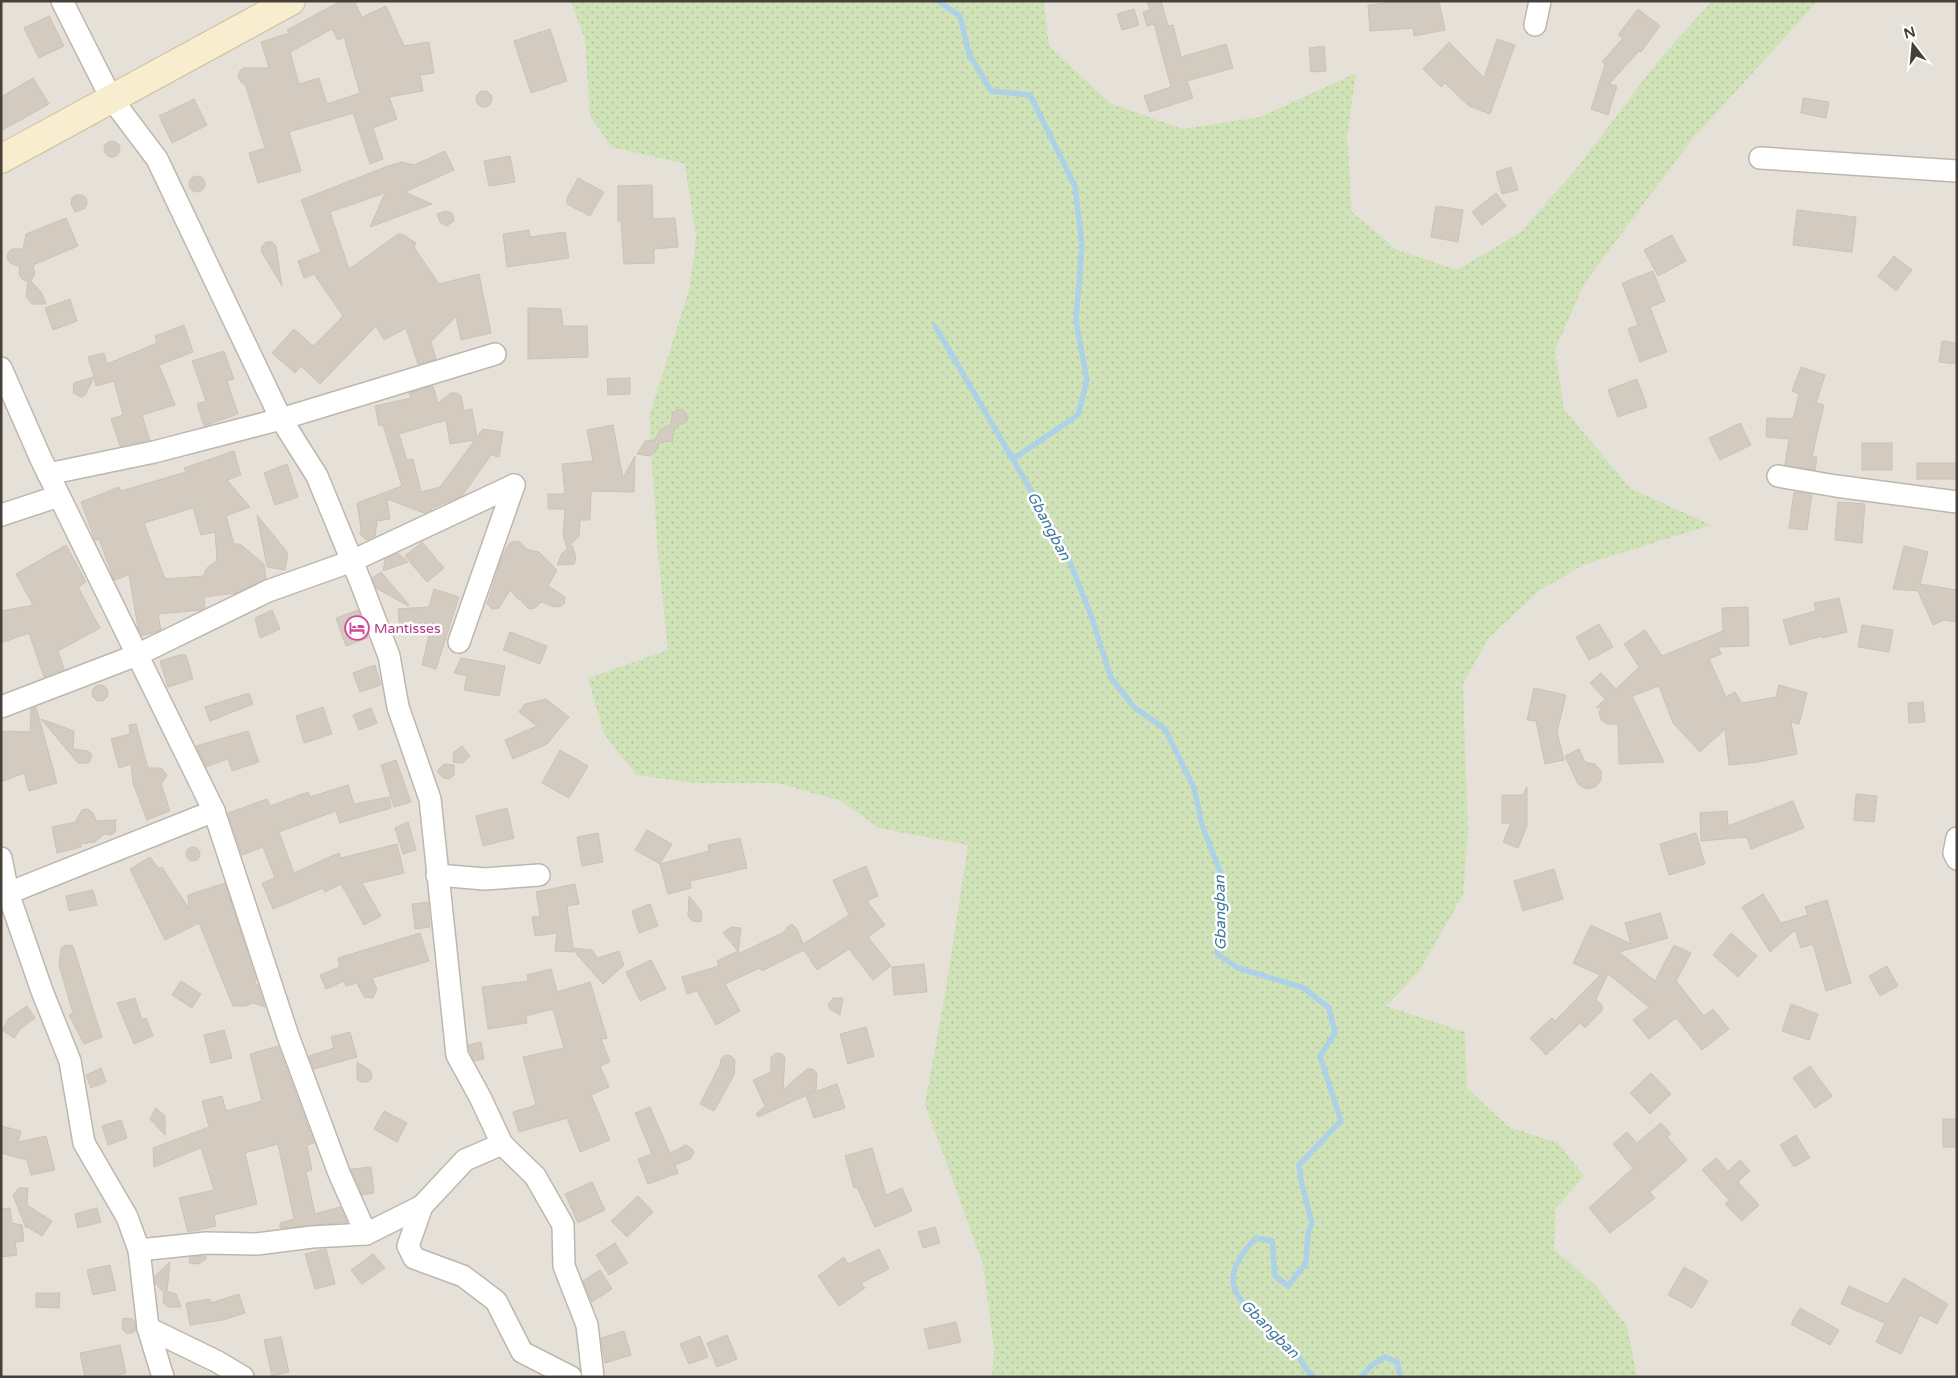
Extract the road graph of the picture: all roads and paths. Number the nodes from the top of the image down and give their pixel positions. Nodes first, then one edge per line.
1 (62, 1) edge
2 (291, 1) edge
3 (1540, 1) edge
4 (1535, 26) dead end
5 (111, 98) junction
6 (1760, 158) dead end
7 (1, 159) edge
8 (1957, 171) edge
9 (495, 354) dead end
10 (1, 368) edge
11 (281, 419) junction
12 (48, 474) junction
13 (1778, 476) dead end
14 (59, 496) junction
15 (1957, 502) edge
16 (1, 515) edge
17 (352, 561) junction
18 (459, 642) dead end
19 (137, 655) junction
20 (1, 707) edge
21 (214, 811) junction
22 (1957, 838) edge
23 (1, 858) edge
24 (1957, 859) edge
25 (437, 875) junction
26 (539, 875) dead end
27 (5, 894) edge
28 (502, 1144) junction
29 (422, 1206) junction
30 (366, 1234) junction
31 (140, 1250) junction
32 (148, 1328) junction
33 (163, 1377) edge
34 (243, 1377) edge
35 (572, 1377) edge
36 (592, 1377) edge

1 - 5 street
2 - 5 street
3 - 4 street
5 - 7 street
5 - 11 street
6 - 8 street
9 - 11 street
10 - 12 street
11 - 12 street
11 - 17 street
12 - 14 street
13 - 15 street
14 - 16 street
14 - 19 street
17 - 18 street
17 - 19 street
17 - 25 street
19 - 20 street
19 - 21 street
21 - 27 street
21 - 30 street
22 - 24 street
23 - 27 street
25 - 26 street
25 - 28 street
27 - 31 street
28 - 29 street
28 - 36 street
29 - 30 street
29 - 35 street
30 - 31 street
31 - 32 street
32 - 33 street
32 - 34 street

